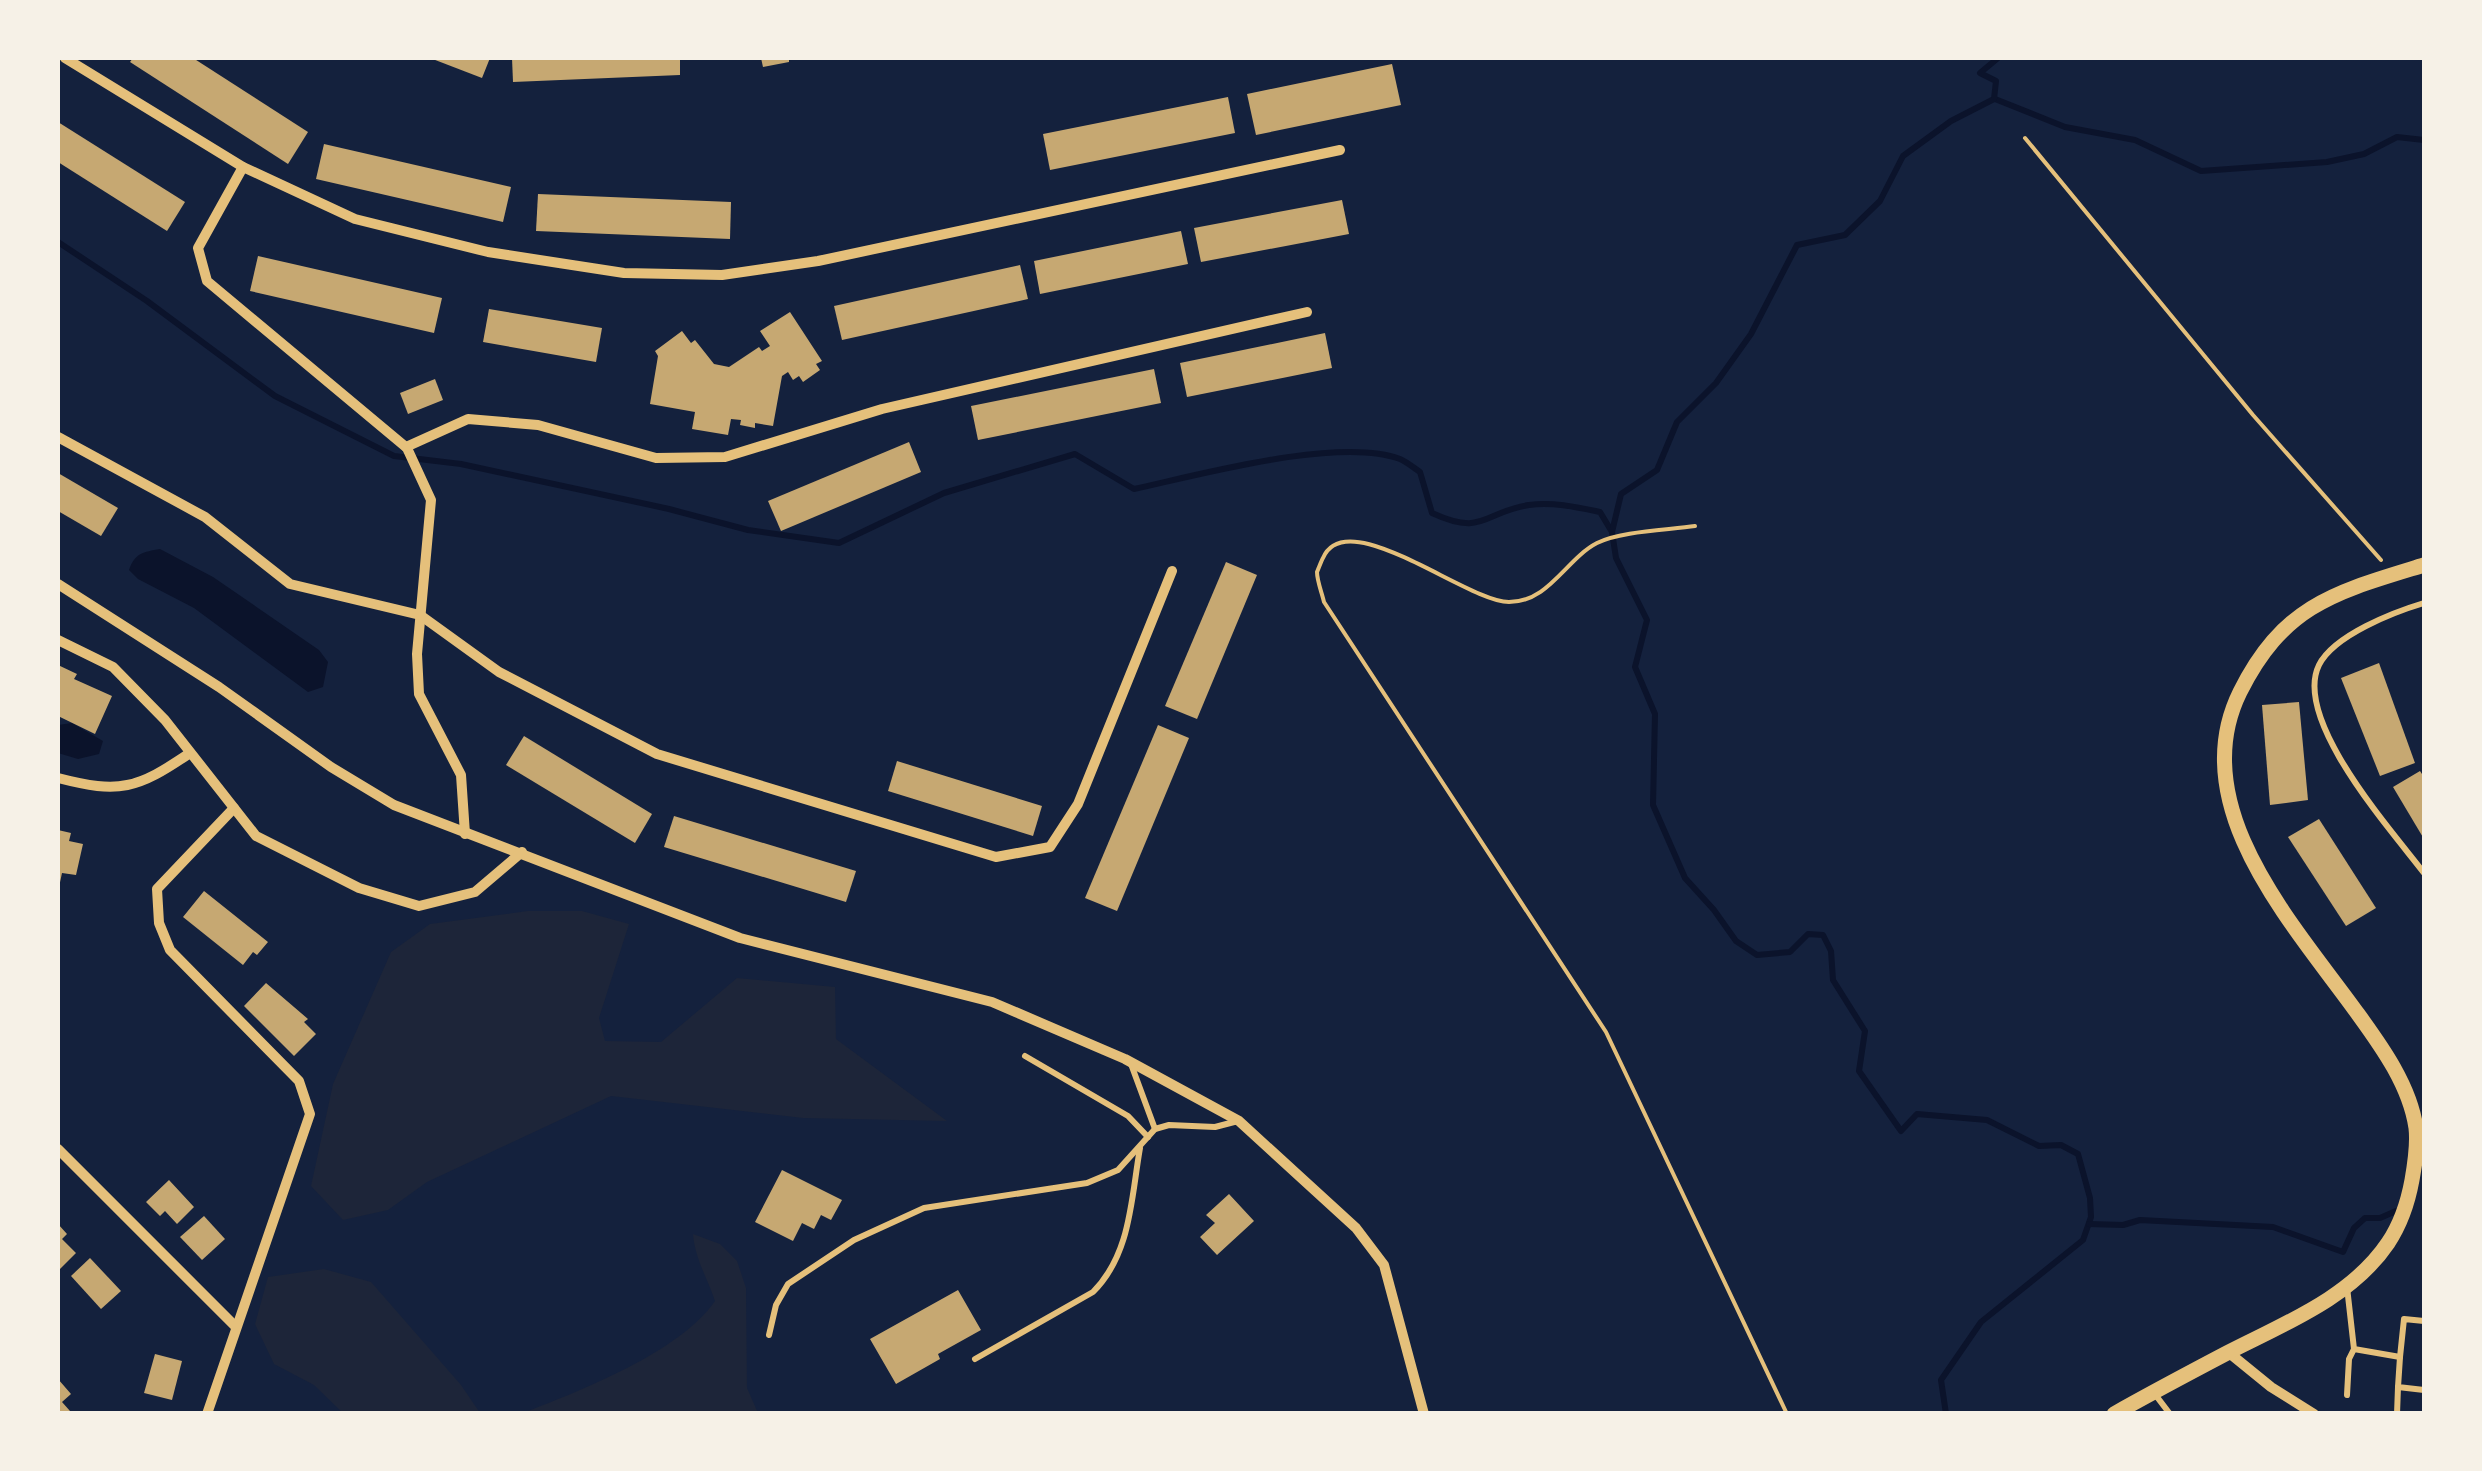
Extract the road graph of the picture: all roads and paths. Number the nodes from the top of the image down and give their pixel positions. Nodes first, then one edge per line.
1 (65, 58) edge
2 (2025, 138) dead end
3 (1340, 150) dead end
4 (243, 167) junction
5 (1307, 312) dead end
6 (58, 436) edge
7 (407, 448) junction
8 (1695, 526) dead end
9 (2424, 565) edge
10 (2387, 567) dead end
11 (1172, 570) dead end
12 (58, 584) edge
13 (2424, 603) edge
14 (420, 615) junction
15 (58, 640) edge
16 (190, 753) junction
17 (58, 778) edge
18 (234, 808) junction
19 (465, 834) junction
20 (522, 852) junction
21 (2424, 873) edge
22 (1024, 1056) dead end
23 (1130, 1062) junction
24 (1239, 1121) junction
25 (1155, 1129) junction
26 (1148, 1137) junction
27 (1140, 1147) junction
28 (58, 1149) edge
29 (2420, 1151) edge
30 (2346, 1286) junction
31 (2424, 1321) edge
32 (234, 1326) junction
33 (769, 1335) dead end
34 (2354, 1349) junction
35 (2228, 1352) junction
36 (2400, 1357) junction
37 (976, 1359) dead end
38 (2398, 1388) junction
39 (2424, 1390) edge
40 (2153, 1392) junction
41 (2347, 1395) dead end
42 (206, 1414) edge
43 (1424, 1414) edge
44 (1787, 1414) edge
45 (2114, 1414) edge
46 (2170, 1414) edge
47 (2314, 1414) edge
48 (2397, 1414) edge

1 - 4 street
2 - 10 path
3 - 4 street
4 - 7 street
5 - 7 street
6 - 14 street
7 - 14 street
8 - 44 path
9 - 29 street
11 - 14 street
12 - 19 street
13 - 21 lane
14 - 19 street
15 - 16 street
16 - 17 street
16 - 18 street
18 - 20 street
18 - 32 street
19 - 20 street
20 - 23 street
22 - 26 lane
23 - 24 street
23 - 25 lane
24 - 25 lane
24 - 43 street
25 - 26 lane
26 - 27 lane
27 - 33 lane
27 - 37 lane
28 - 32 street
29 - 30 street
30 - 34 lane
30 - 35 street
31 - 36 lane
32 - 42 street
34 - 36 lane
34 - 41 lane
35 - 40 street
35 - 47 street
36 - 38 lane
38 - 39 lane
38 - 48 lane
40 - 45 street
40 - 46 lane

